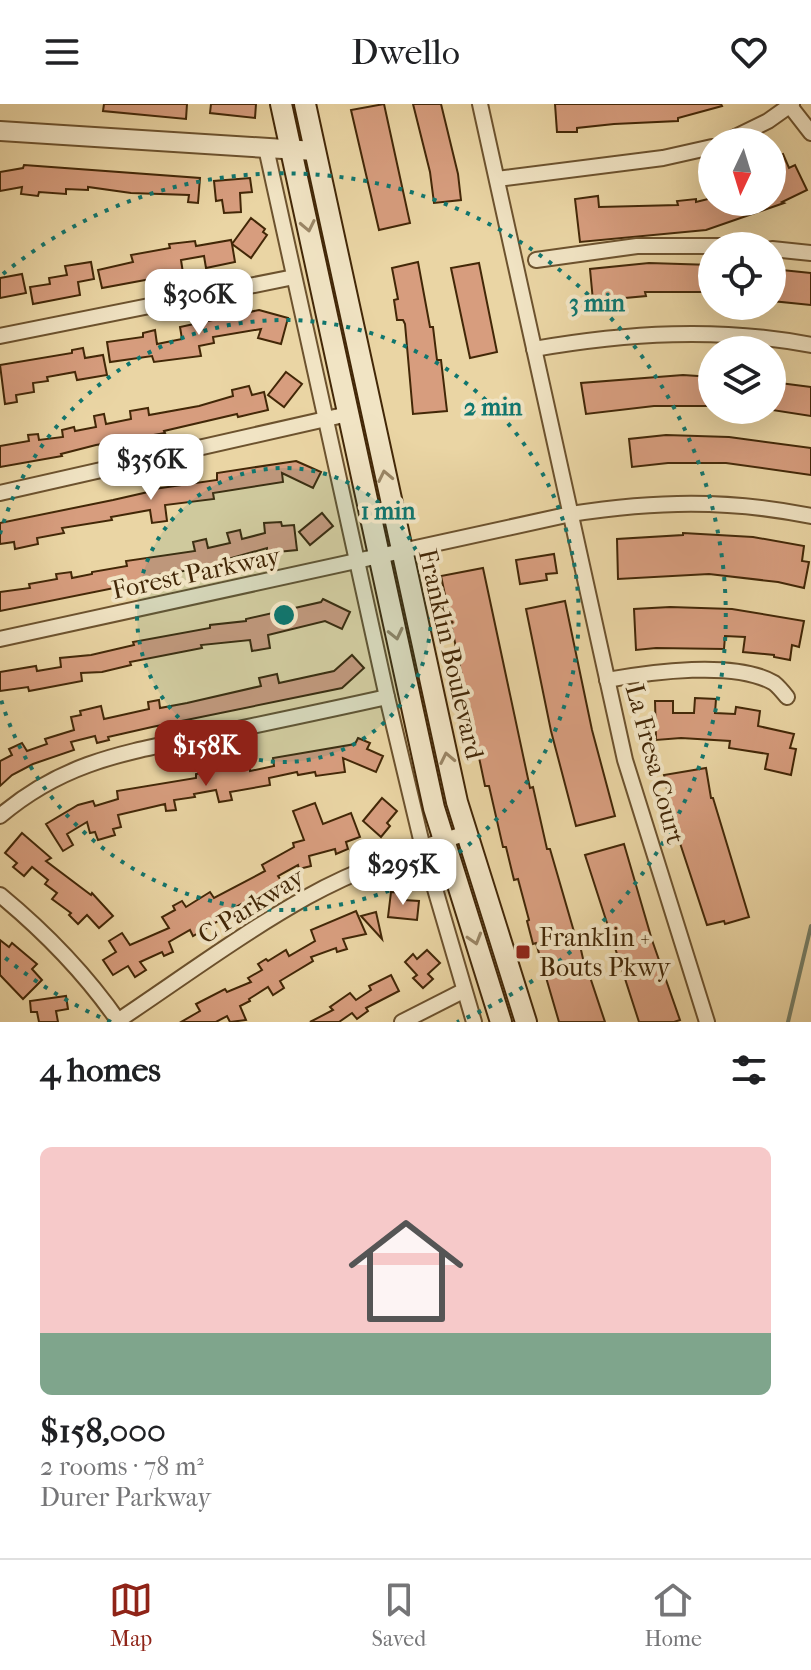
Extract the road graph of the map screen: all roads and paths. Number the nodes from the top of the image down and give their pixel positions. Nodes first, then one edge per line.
1 (281, 104) edge
2 (305, 104) edge
3 (480, 104) edge
4 (791, 105) edge
5 (754, 128) edge
6 (0, 131) edge
7 (811, 133) edge
8 (266, 148) junction
9 (291, 149) junction
10 (698, 150) edge
11 (315, 151) junction
12 (497, 179) junction
13 (698, 246) edge
14 (786, 250) edge
15 (811, 253) edge
16 (536, 260) dead end
17 (294, 277) junction
18 (0, 336) edge
19 (811, 345) edge
20 (534, 349) junction
21 (348, 414) junction
22 (325, 419) junction
23 (0, 493) edge
24 (571, 514) junction
25 (811, 516) edge
26 (401, 553) junction
27 (378, 558) junction
28 (357, 562) junction
29 (0, 639) edge
30 (607, 680) junction
31 (387, 697) junction
32 (787, 697) dead end
33 (0, 816) edge
34 (467, 833) junction
35 (445, 840) junction
36 (423, 848) junction
37 (0, 895) edge
38 (463, 991) junction
39 (118, 1022) edge
40 (402, 1022) edge
41 (474, 1022) edge
42 (501, 1022) edge
43 (526, 1022) edge
44 (707, 1022) edge

1 - 9 main road, Franklin Boulevard
2 - 11 main road, Franklin Boulevard
3 - 12 street, La Fresa Court
4 - 5 street
4 - 7 street
6 - 8 street
8 - 9 street
8 - 17 street
9 - 11 street
9 -> 21 main road, Franklin Boulevard
10 - 12 street
26 -> 11 main road, Franklin Boulevard
12 - 20 street, La Fresa Court
13 - 16 street
14 - 15 street
17 - 18 street
17 - 22 street
19 - 20 street
20 - 24 street, La Fresa Court
21 - 22 street
21 - 27 main road, Franklin Boulevard
22 - 23 street
22 - 28 street
24 - 25 street, Forest Parkway
24 - 26 street, Forest Parkway
24 - 30 street, La Fresa Court
26 - 27 street, Forest Parkway
34 -> 26 main road, Franklin Boulevard
27 - 28 street, Forest Parkway
27 -> 35 main road, Franklin Boulevard
28 - 29 street, Forest Parkway
28 - 31 street
30 - 32 street
30 - 44 street, La Fresa Court
31 - 33 street
31 - 36 street
34 - 35 street, C Parkway
34 - 43 main road, Franklin Boulevard
35 - 36 street, C Parkway
35 -> 42 main road, Franklin Boulevard
36 - 38 street
36 - 39 street, C Parkway
37 - 39 street
38 - 40 street
38 - 41 street

